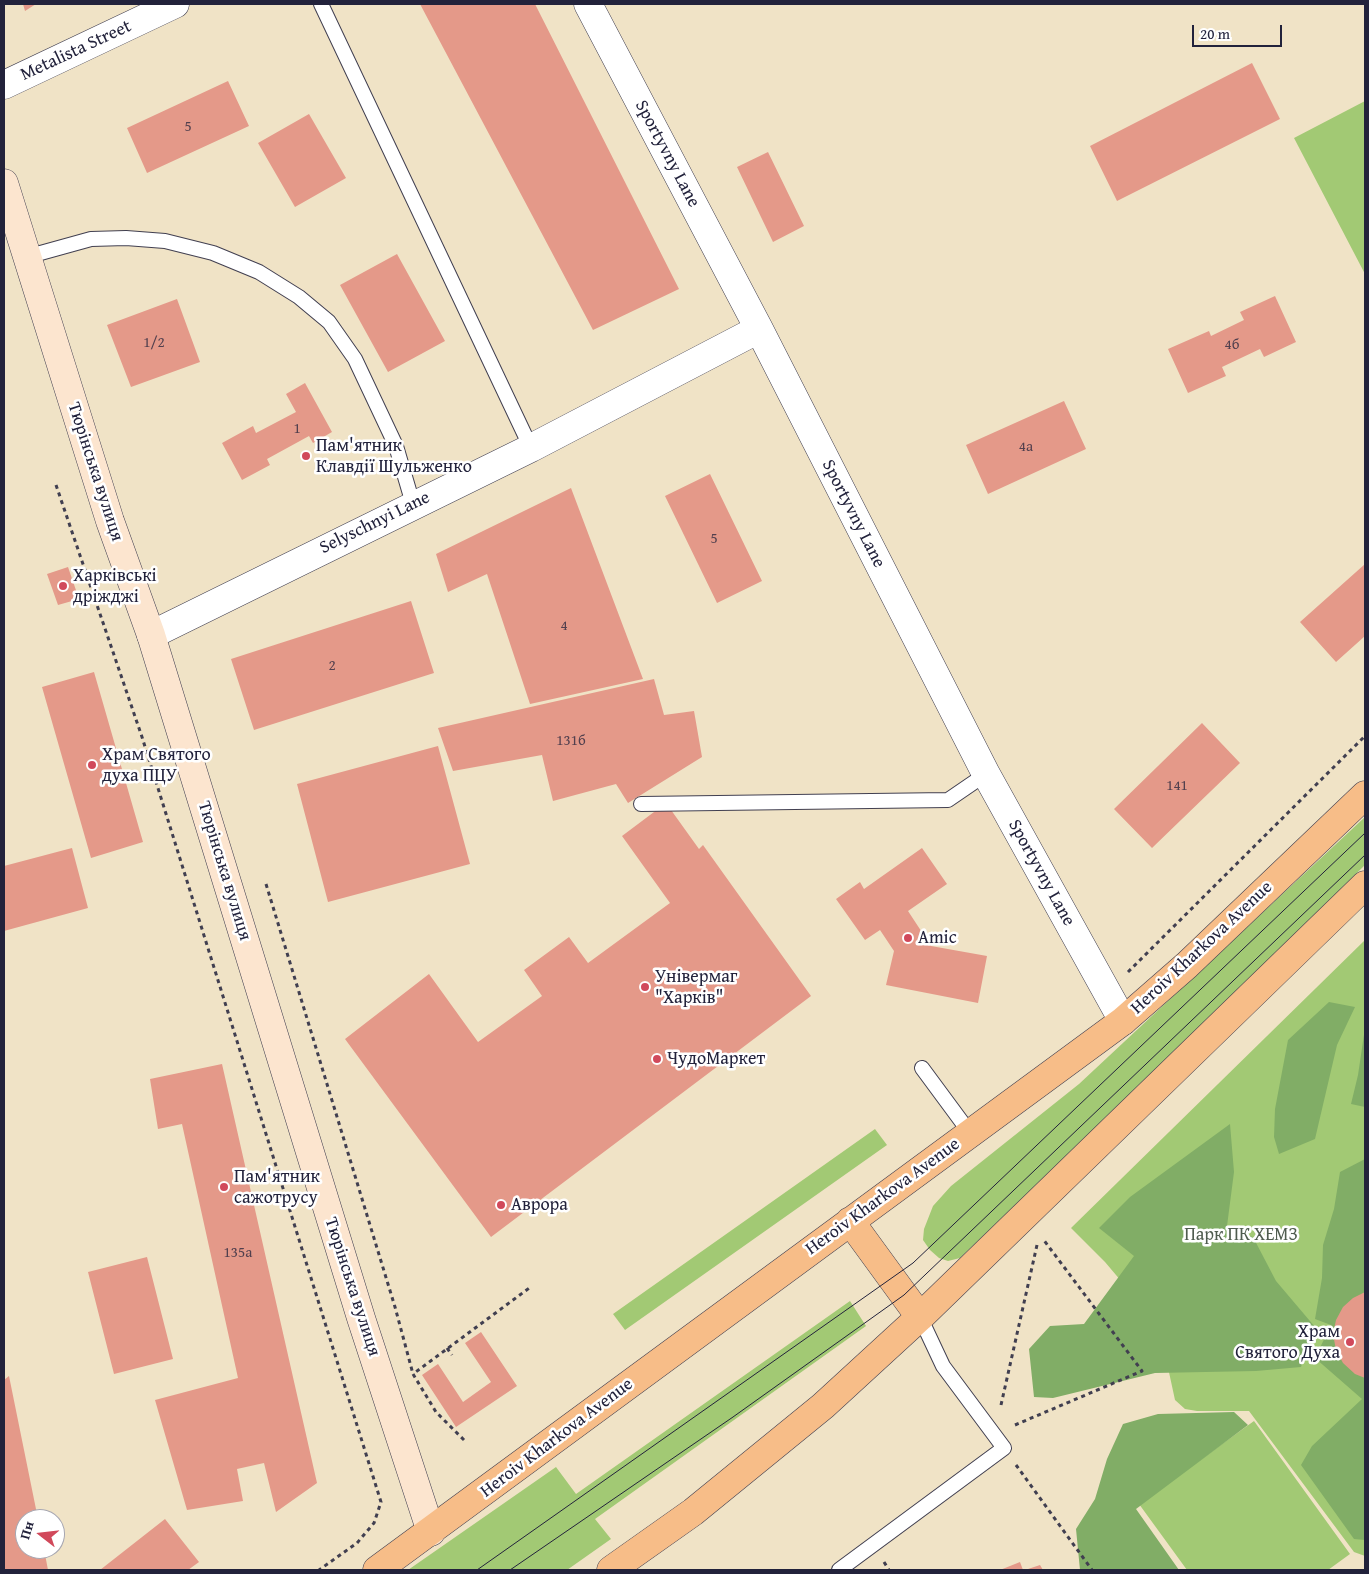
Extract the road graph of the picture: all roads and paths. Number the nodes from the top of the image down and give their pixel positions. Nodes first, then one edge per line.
1 (175, 4) edge
2 (321, 4) edge
3 (588, 4) edge
4 (4, 85) edge
5 (4, 184) edge
6 (26, 257) junction
7 (759, 329) junction
8 (531, 448) junction
9 (56, 485) dead end
10 (413, 504) junction
11 (151, 635) junction
12 (1365, 736) edge
13 (986, 774) junction
14 (1365, 795) edge
15 (641, 804) dead end
16 (266, 884) dead end
17 (1365, 885) edge
18 (1107, 992) junction
19 (1123, 1021) junction
20 (922, 1068) dead end
21 (970, 1133) junction
22 (850, 1220) junction
23 (532, 1286) dead end
24 (920, 1317) junction
25 (447, 1348) junction
26 (452, 1355) dead end
27 (413, 1374) junction
28 (994, 1435) junction
29 (464, 1440) dead end
30 (1004, 1448) junction
31 (432, 1532) junction
32 (319, 1570) edge
33 (378, 1570) edge
34 (612, 1570) edge
35 (839, 1570) edge
36 (1092, 1570) edge

1 - 4 street, Metalista Street
2 - 8 lane
3 - 7 street, Sportyvny Lane
5 - 6 main road, Тюрінська вулиця
6 - 10 lane
6 - 11 main road, Тюрінська вулиця
7 - 8 street, Selyschnyi Lane
7 - 13 street, Sportyvny Lane
8 - 10 street, Selyschnyi Lane
9 - 32 path
10 - 11 street, Selyschnyi Lane
11 - 31 main road, Тюрінська вулиця
12 - 18 path
13 - 15 lane
13 - 18 street, Sportyvny Lane
14 - 19 main road, Heroiv Kharkova Avenue
16 - 27 path
17 - 24 main road
18 - 19 street, Sportyvny Lane
19 - 21 main road, Heroiv Kharkova Avenue
20 - 21 lane
21 - 22 main road, Heroiv Kharkova Avenue
22 - 24 main road
22 - 31 main road, Heroiv Kharkova Avenue
23 - 25 path
24 - 28 lane
24 - 34 main road
25 - 26 path
25 - 27 path
27 - 29 path
28 - 28 path
28 - 30 lane
30 - 35 lane
30 - 36 path
31 - 33 main road, Heroiv Kharkova Avenue

